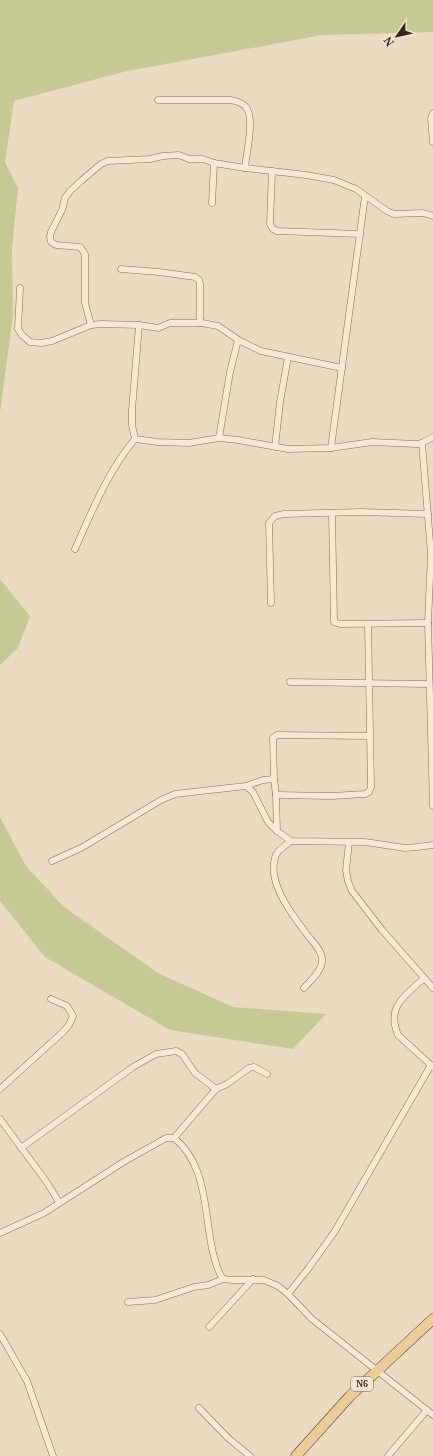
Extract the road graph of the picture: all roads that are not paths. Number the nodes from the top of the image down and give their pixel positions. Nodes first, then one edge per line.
1 (158, 100) dead end
2 (433, 113) edge
3 (433, 142) edge
4 (214, 163) junction
5 (245, 168) junction
6 (272, 171) junction
7 (365, 196) junction
8 (212, 203) dead end
9 (433, 216) edge
10 (360, 234) junction
11 (121, 269) dead end
12 (20, 288) dead end
13 (200, 323) junction
14 (91, 325) junction
15 (139, 325) junction
16 (238, 340) junction
17 (288, 357) junction
18 (342, 368) junction
19 (433, 437) edge
20 (219, 438) junction
21 (135, 439) junction
22 (422, 443) junction
23 (275, 447) junction
24 (331, 448) junction
25 (332, 513) junction
26 (428, 514) junction
27 (75, 549) dead end
28 (432, 554) edge
29 (271, 603) dead end
30 (428, 623) junction
31 (368, 624) junction
32 (290, 682) dead end
33 (370, 683) junction
34 (430, 684) junction
35 (432, 713) edge
36 (370, 736) junction
37 (274, 779) junction
38 (246, 786) junction
39 (276, 795) junction
40 (433, 806) edge
41 (277, 832) junction
42 (291, 841) junction
43 (349, 842) junction
44 (433, 845) edge
45 (52, 861) dead end
46 (424, 978) junction
47 (304, 988) dead end
48 (433, 988) edge
49 (51, 999) dead end
50 (432, 1066) edge
51 (268, 1074) dead end
52 (0, 1088) edge
53 (216, 1089) junction
54 (0, 1118) edge
55 (174, 1138) junction
56 (22, 1148) junction
57 (59, 1202) junction
58 (0, 1233) edge
59 (223, 1279) junction
60 (252, 1280) junction
61 (288, 1294) junction
62 (128, 1302) dead end
63 (432, 1321) edge
64 (209, 1327) dead end
65 (0, 1334) edge
66 (376, 1370) junction
67 (199, 1408) dead end
68 (427, 1410) junction
69 (433, 1415) edge
70 (52, 1456) edge
71 (250, 1456) edge
72 (296, 1456) edge
73 (388, 1456) edge

1 - 5 street
2 - 3 street
4 - 5 street
4 - 8 street
4 - 14 street
5 - 6 street
6 - 7 street
6 - 10 street
7 - 9 street
7 - 10 street
10 - 18 street
11 - 13 street
12 - 14 street
13 - 15 street
13 - 16 street
14 - 15 street
15 - 21 street
16 - 17 street
16 - 20 street
17 - 18 street
17 - 23 street
18 - 24 street
19 - 22 street
20 - 21 street
20 - 23 street
21 - 27 street
22 - 24 street
22 - 26 street
23 - 24 street
25 - 26 street
25 - 29 street
25 - 31 street
26 - 28 street
28 - 30 street
30 - 31 street
30 - 34 street
31 - 33 street
32 - 33 street
33 - 34 street
33 - 36 street
34 - 35 street
35 - 40 street
36 - 37 street
36 - 39 street
37 - 38 street
37 - 39 street
38 - 41 street
38 - 45 street
39 - 41 street
41 - 42 street
42 - 43 street
42 - 47 street
43 - 44 street
43 - 46 street
46 - 48 street
46 - 50 street
49 - 52 street
50 - 61 street
51 - 53 street
53 - 55 street
53 - 56 street
54 - 56 street
55 - 57 street
55 - 59 street
56 - 57 street
57 - 58 street
59 - 60 street
59 - 62 street
60 - 61 street
60 - 64 street
61 - 66 street
63 - 66 main road, N6
65 - 70 street
66 - 68 street
66 - 72 main road, N6
67 - 71 street
68 - 69 street
68 - 73 street

